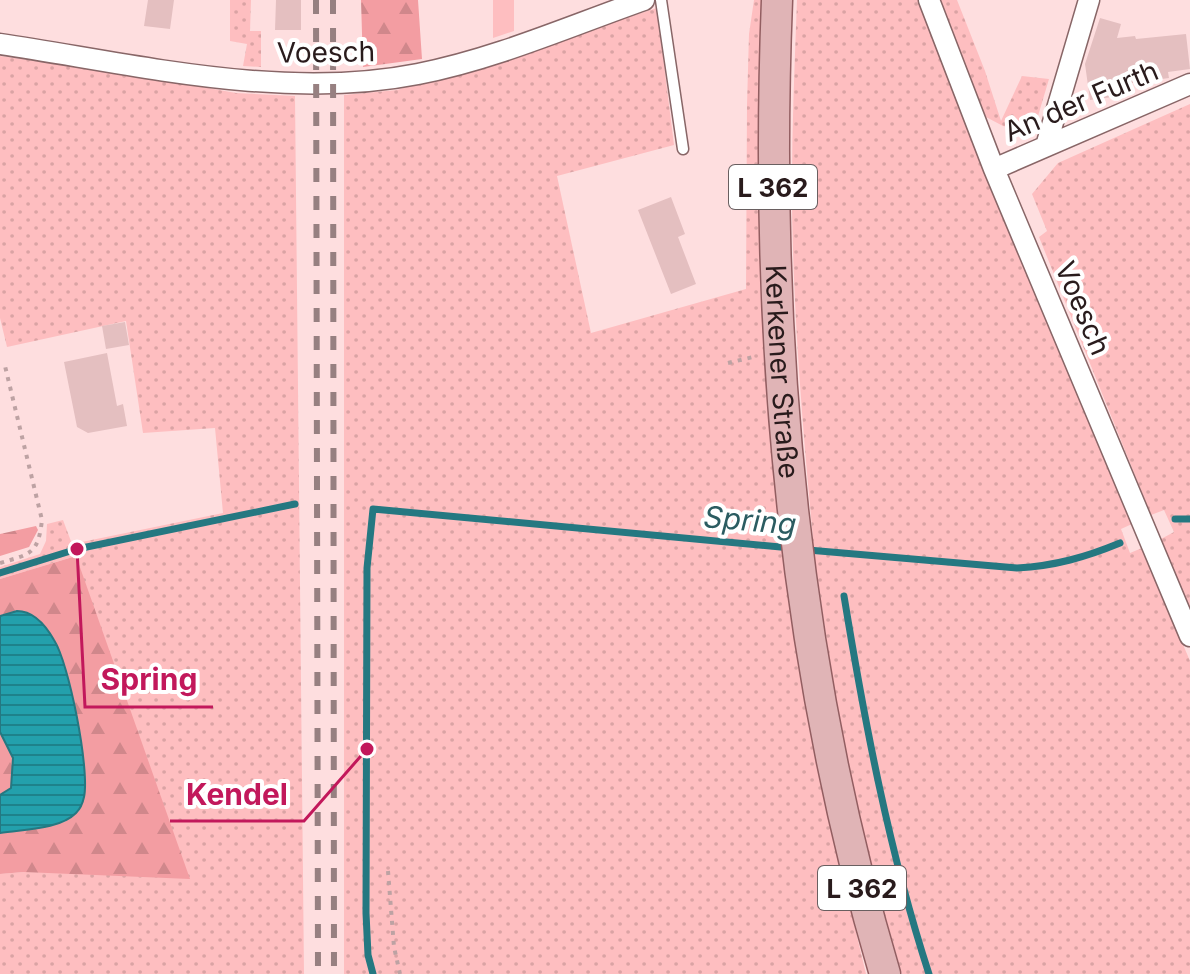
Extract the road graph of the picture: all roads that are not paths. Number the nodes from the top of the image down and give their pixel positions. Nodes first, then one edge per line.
1 (644, 0) edge
2 (661, 0) edge
3 (777, 0) edge
4 (929, 0) edge
5 (1089, 0) edge
6 (0, 44) edge
7 (1190, 84) edge
8 (1046, 146) junction
9 (683, 149) dead end
10 (994, 169) junction
11 (1190, 636) edge
12 (885, 974) edge

1 - 6 street, Voesch
2 - 9 lane
3 - 12 main road, Kerkener Straße / L 362
4 - 10 street, Voesch
5 - 8 street
7 - 8 street, An der Furth
8 - 10 street, An der Furth
10 - 11 street, Voesch

